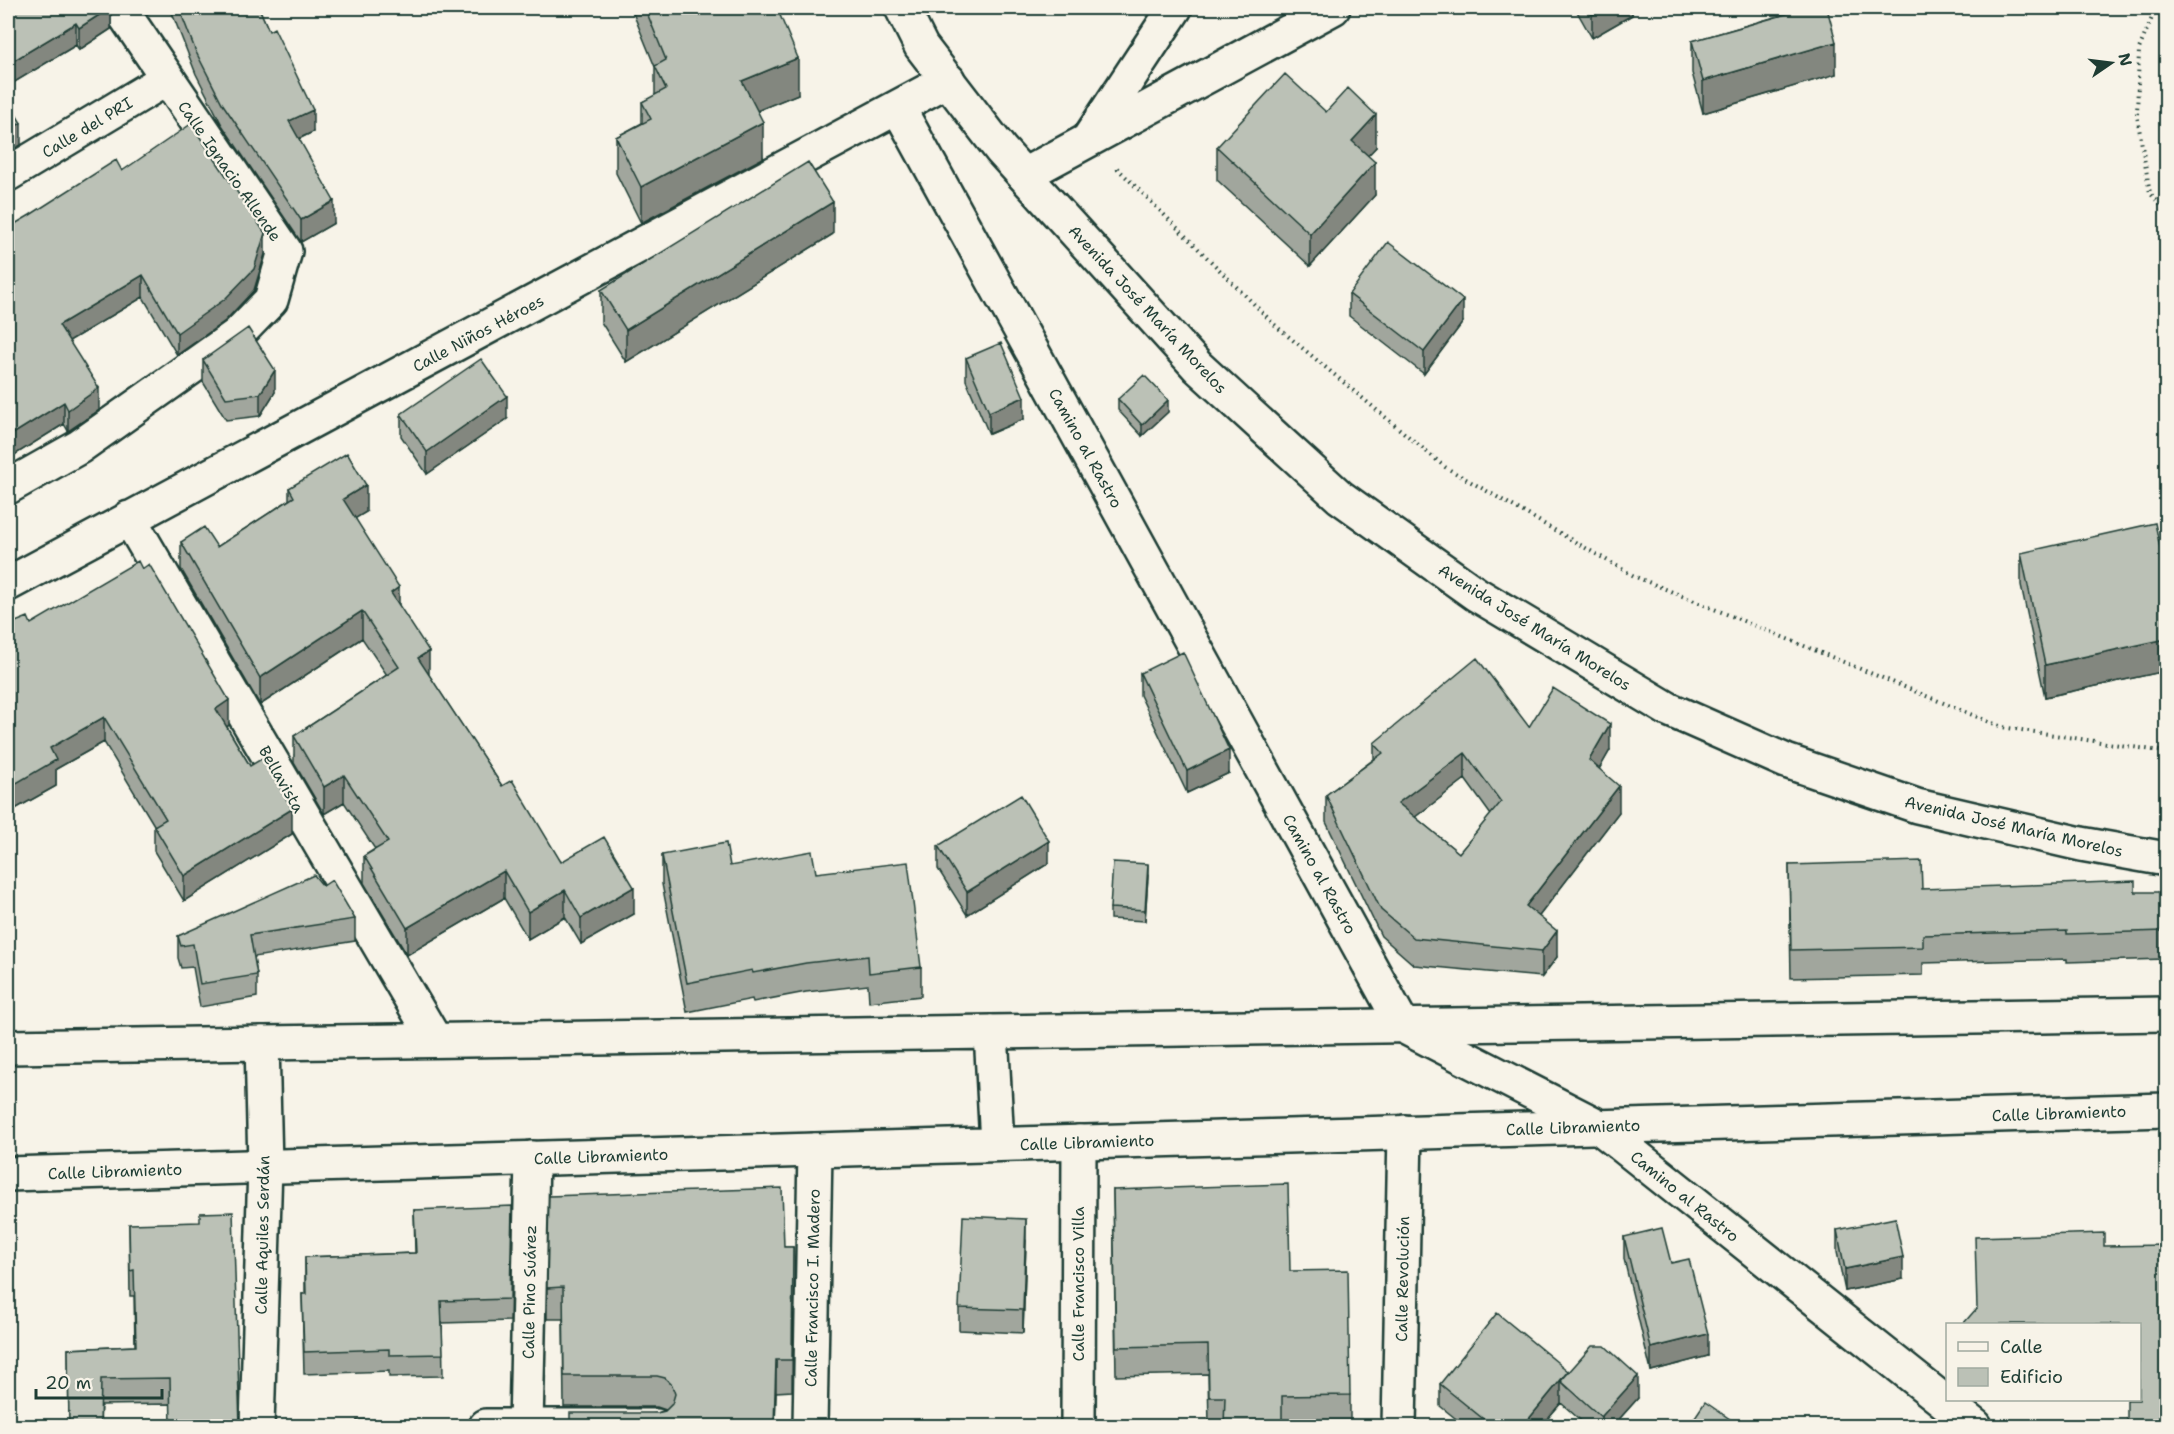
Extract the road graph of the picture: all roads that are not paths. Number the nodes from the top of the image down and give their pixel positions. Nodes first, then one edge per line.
1 (120, 8) edge
2 (902, 8) edge
3 (1175, 8) edge
4 (1333, 8) edge
5 (166, 79) junction
6 (948, 80) junction
7 (898, 107) junction
8 (1088, 140) junction
9 (8, 174) edge
10 (1024, 175) junction
11 (8, 487) edge
12 (129, 518) junction
13 (8, 584) edge
14 (2166, 859) edge
15 (2166, 1014) edge
16 (1403, 1026) junction
17 (991, 1032) junction
18 (435, 1040) junction
19 (262, 1043) junction
20 (8, 1047) edge
21 (2166, 1110) edge
22 (1598, 1126) junction
23 (1405, 1132) junction
24 (1078, 1142) junction
25 (997, 1144) junction
26 (815, 1150) junction
27 (532, 1158) junction
28 (265, 1166) junction
29 (8, 1174) edge
30 (257, 1426) edge
31 (486, 1426) edge
32 (526, 1426) edge
33 (656, 1426) edge
34 (810, 1426) edge
35 (1078, 1426) edge
36 (1399, 1426) edge
37 (1975, 1426) edge

1 - 5 main road, Calle Ignacio Allende
2 - 6 main road, Avenida José María Morelos
3 - 8 main road
4 - 8 main road
5 - 9 main road, Calle del PRI
5 - 11 main road, Calle Ignacio Allende
6 - 7 main road, Calle Niños Héroes
6 - 10 main road, Avenida José María Morelos
7 - 12 main road, Calle Niños Héroes
7 - 16 main road, Camino al Rastro
8 - 10 main road
10 - 14 main road, Avenida José María Morelos
12 - 13 main road, Calle Niños Héroes
12 - 18 main road, Bellavista
15 - 16 main road
16 - 17 main road
16 - 22 main road, Camino al Rastro
17 - 18 main road
17 - 25 main road
18 - 19 main road
19 - 20 main road
19 - 28 main road, Calle Aquiles Serdán
21 - 22 main road, Calle Libramiento
22 - 23 main road, Calle Libramiento
22 - 37 main road, Camino al Rastro
23 - 24 main road, Calle Libramiento
23 - 36 main road, Calle Revolución
24 - 25 main road, Calle Libramiento
24 - 35 main road, Calle Francisco Villa
25 - 26 main road, Calle Libramiento
26 - 27 main road, Calle Libramiento
26 - 34 main road, Calle Francisco I. Madero
27 - 28 main road, Calle Libramiento
27 - 32 main road, Calle Pino Suárez
28 - 29 main road, Calle Libramiento
28 - 30 main road, Calle Aquiles Serdán
31 - 32 main road
32 - 33 main road

